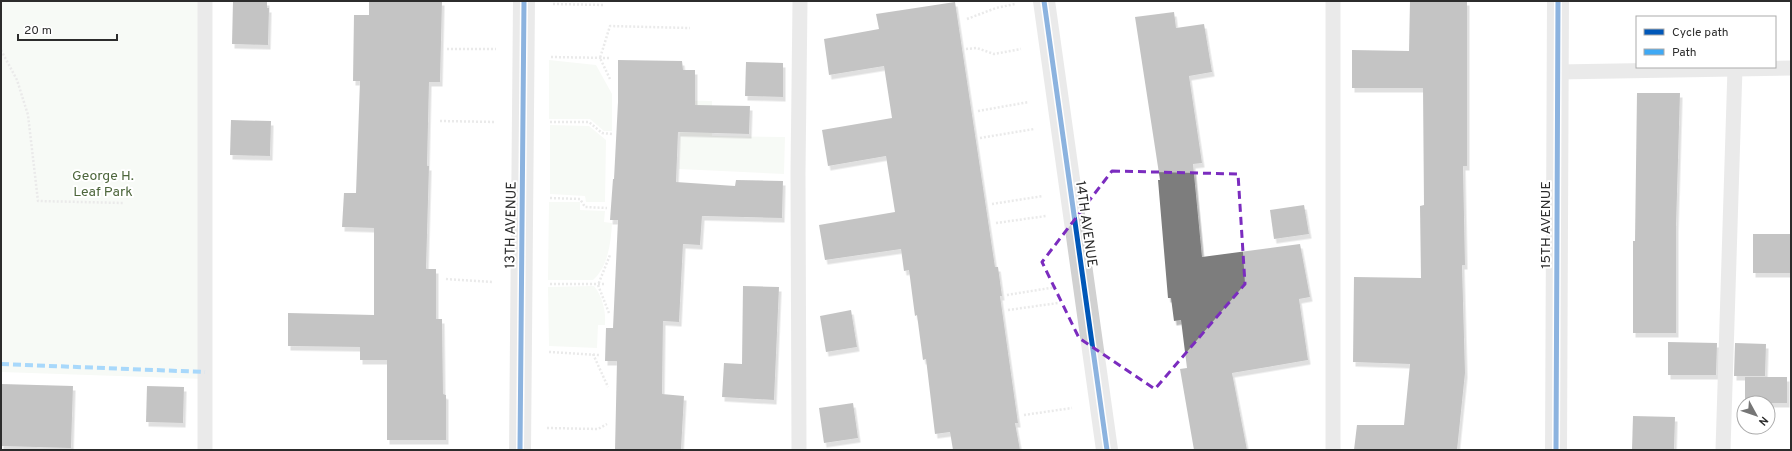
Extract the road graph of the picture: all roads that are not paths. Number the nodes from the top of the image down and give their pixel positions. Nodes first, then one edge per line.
1 (205, 1) edge
2 (524, 1) edge
3 (800, 1) edge
4 (1044, 1) edge
5 (1332, 1) edge
6 (1558, 1) edge
7 (1735, 68) edge
8 (1791, 68) edge
9 (1557, 72) junction
10 (205, 450) edge
11 (520, 450) edge
12 (799, 450) edge
13 (1107, 450) edge
14 (1333, 450) edge
15 (1556, 450) edge
16 (1723, 450) edge

1 - 10 lane
2 - 11 street, 13TH AVENUE
3 - 12 lane
4 - 13 street, 14TH AVENUE
5 - 14 lane
6 - 9 street, 15TH AVENUE
7 - 8 lane
7 - 9 lane
7 - 16 lane
9 - 15 street, 15TH AVENUE

